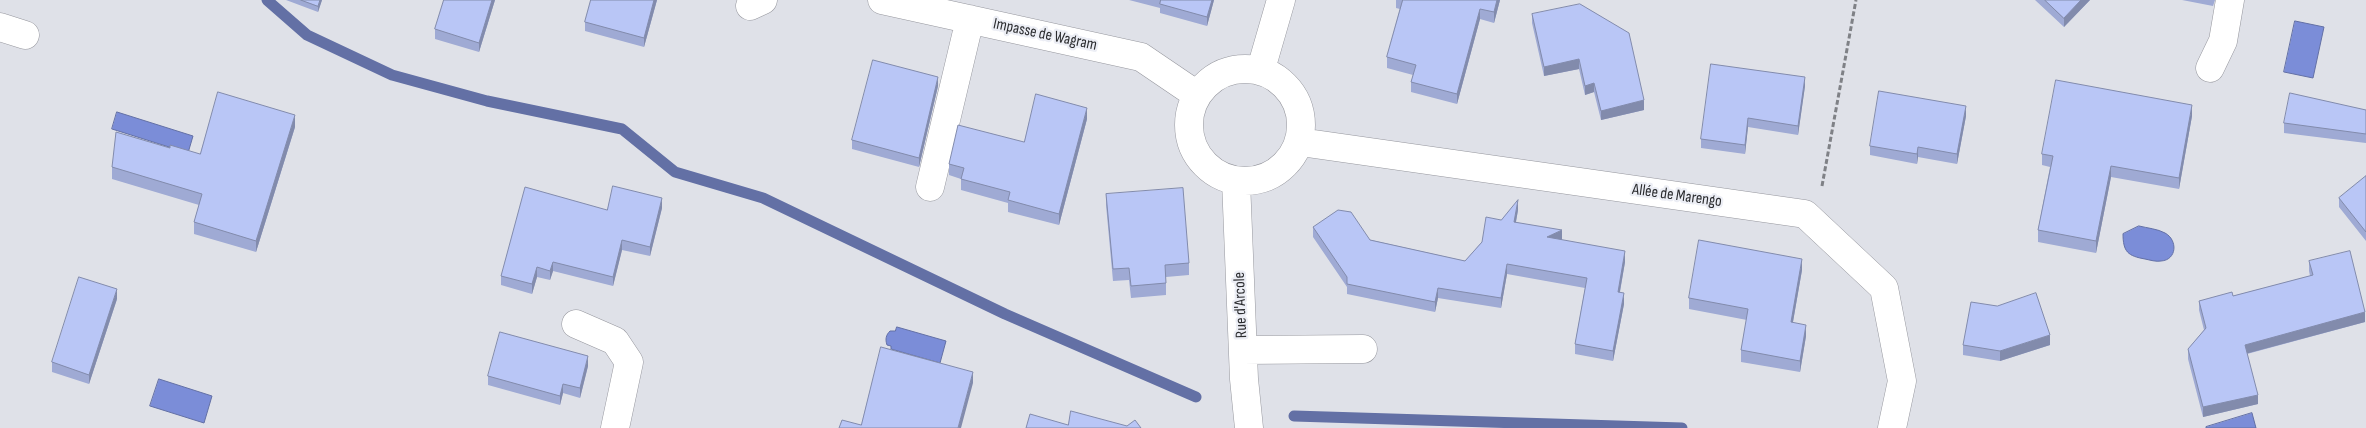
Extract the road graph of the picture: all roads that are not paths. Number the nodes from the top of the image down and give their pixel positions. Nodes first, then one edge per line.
1 (882, 0) edge
2 (1281, 0) edge
3 (2230, 0) edge
4 (970, 19) junction
5 (2210, 68) dead end
6 (1261, 69) junction
7 (1197, 95) junction
8 (1300, 142) junction
9 (1236, 181) junction
10 (930, 187) dead end
11 (576, 324) dead end
12 (1363, 349) dead end
13 (1243, 350) junction
14 (1893, 421) edge
15 (615, 428) edge
16 (1249, 428) edge

1 - 4 street, Impasse de Wagram
2 - 6 street
3 - 5 street
4 - 7 street, Impasse de Wagram
4 - 10 street
6 - 7 street
6 - 8 street
7 - 9 street
8 - 9 street
8 - 14 street, Allée de Marengo
9 - 13 street, Rue d'Arcole
11 - 15 street
12 - 13 street
13 - 16 street, Rue d'Arcole

